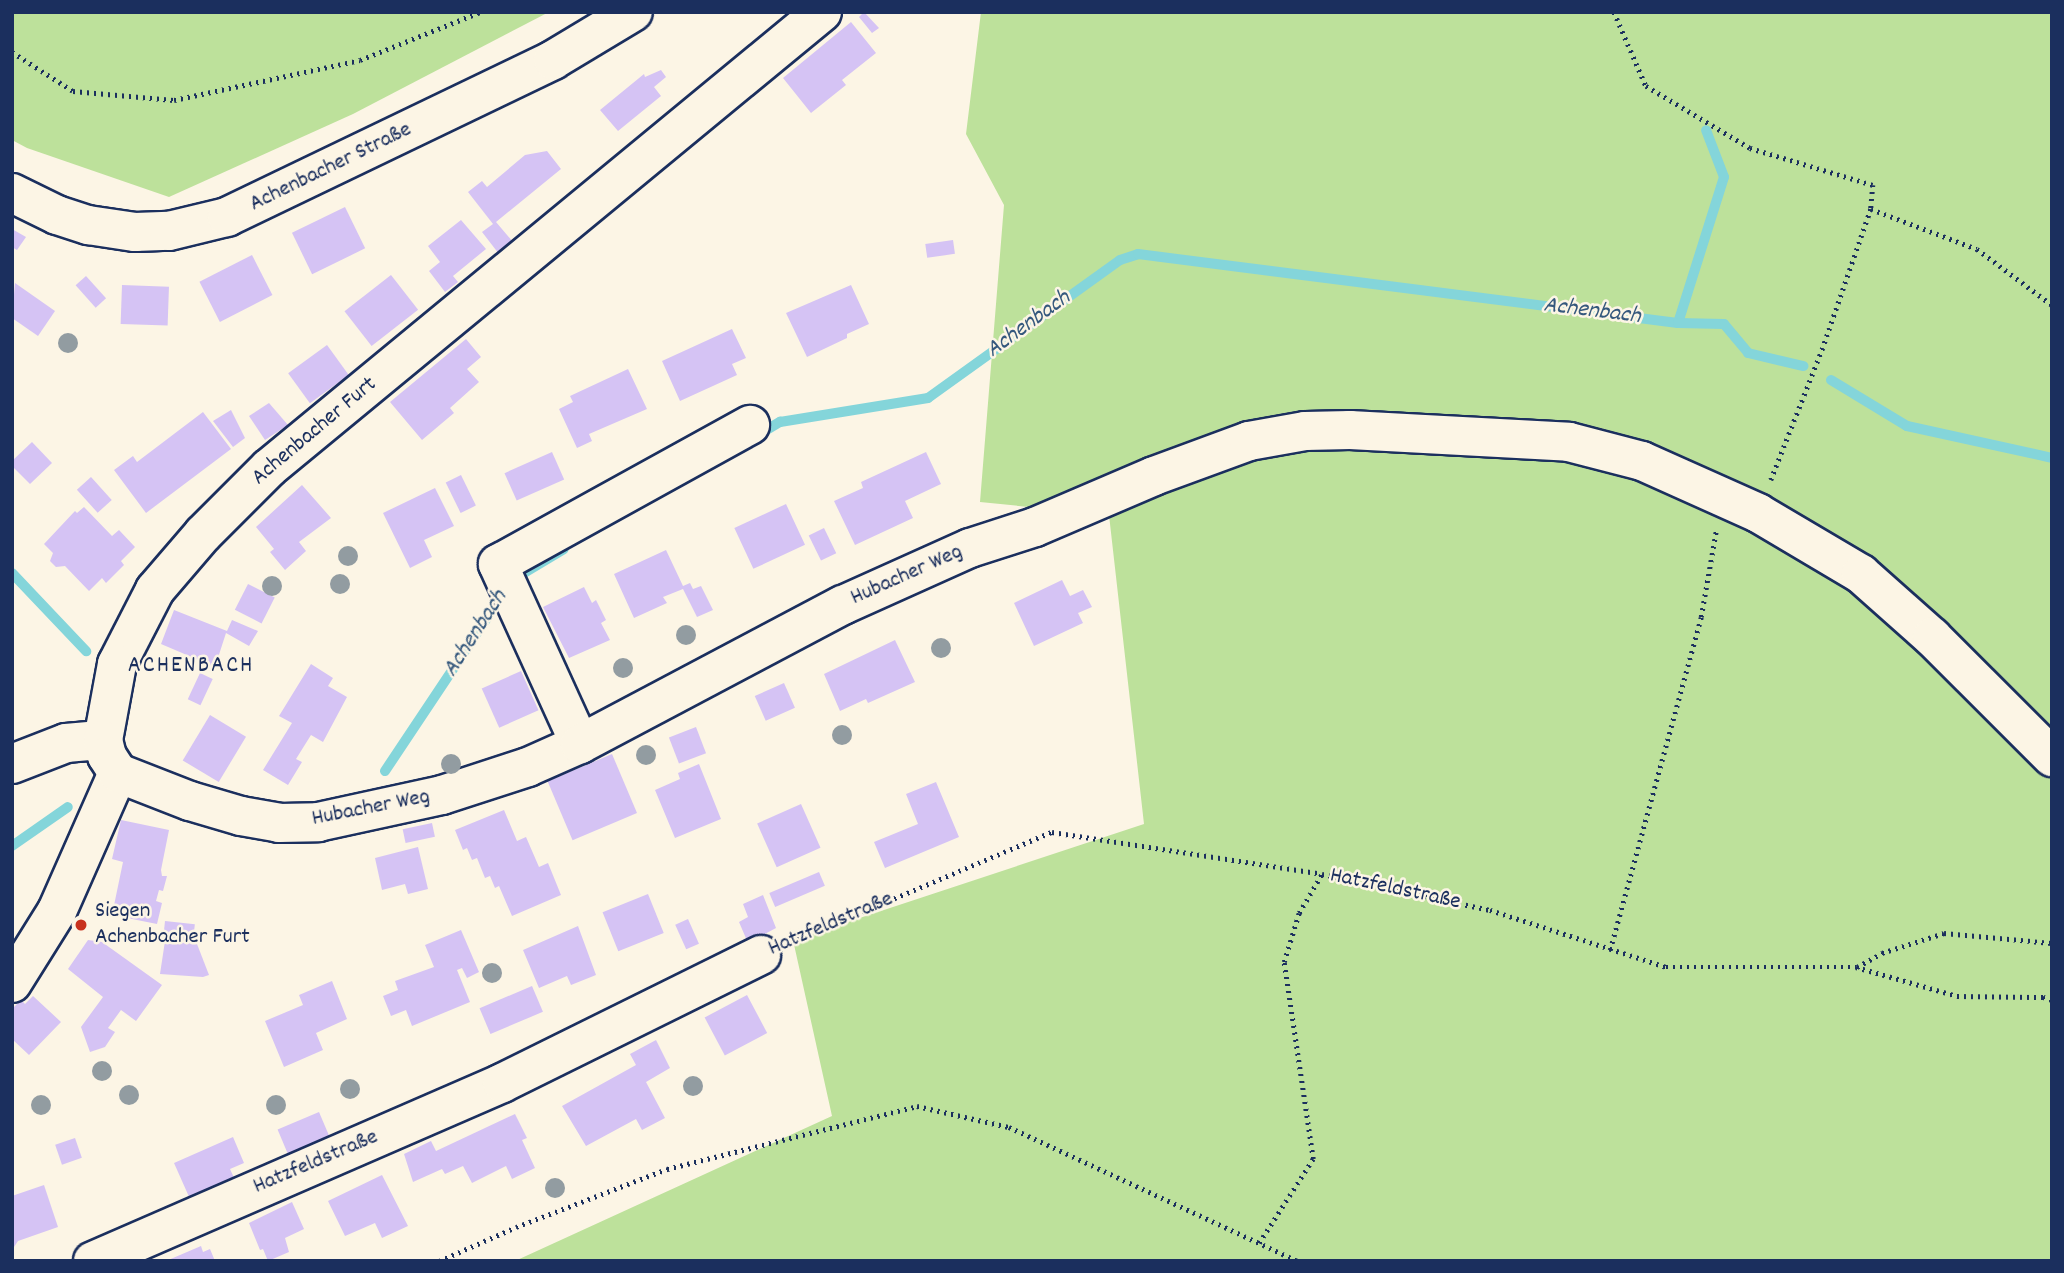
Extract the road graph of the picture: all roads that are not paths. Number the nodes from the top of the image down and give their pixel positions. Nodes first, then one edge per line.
1 (633, 12) edge
2 (822, 12) edge
3 (12, 193) edge
4 (750, 425) dead end
5 (580, 744) junction
6 (111, 757) junction
7 (2052, 757) edge
8 (12, 764) edge
9 (761, 955) road end
10 (12, 982) edge
11 (93, 1261) edge

1 - 3 street, Achenbacher Straße
2 - 6 street, Achenbacher Furt
4 - 5 street
5 - 6 street, Hubacher Weg
5 - 7 street, Hubacher Weg
6 - 8 street
6 - 10 street, Achenbacher Furt
9 - 11 street, Hatzfeldstraße

